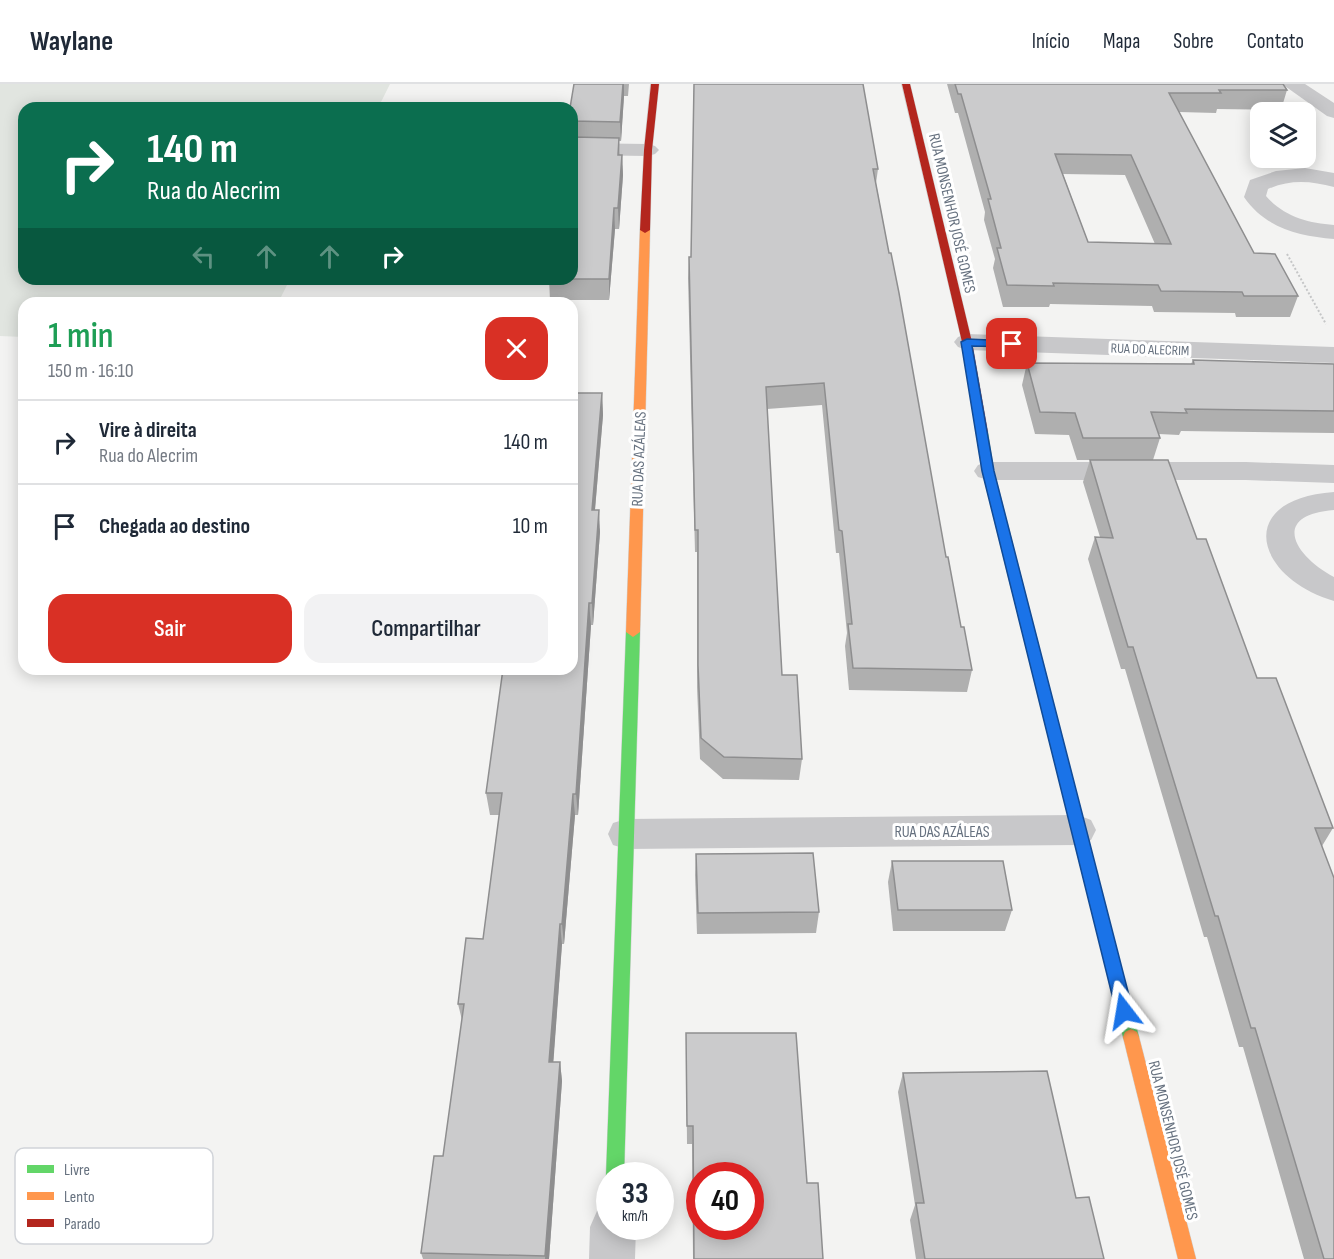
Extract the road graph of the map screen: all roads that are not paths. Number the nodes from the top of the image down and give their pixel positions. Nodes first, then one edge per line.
1 (655, 84) edge
2 (906, 84) edge
3 (1292, 84) edge
4 (1334, 112) edge
5 (578, 149) edge
6 (648, 150) junction
7 (1334, 180) edge
8 (1334, 232) edge
9 (967, 342) junction
10 (1334, 355) edge
11 (988, 471) junction
12 (1334, 474) edge
13 (1334, 501) edge
14 (1334, 590) edge
15 (1078, 830) junction
16 (626, 834) junction
17 (615, 1162) edge
18 (613, 1240) edge
19 (612, 1259) edge
20 (1187, 1259) edge

1 - 6 street, RUA DAS AZÁLEAS
2 - 9 street, RUA MONSENHOR JOSÉ GOMES
3 - 4 street
5 - 6 street
6 - 16 street, RUA DAS AZÁLEAS
7 - 8 street
9 - 10 street, RUA DO ALECRIM
9 - 11 street, RUA MONSENHOR JOSÉ GOMES
11 - 12 street
11 - 15 street, RUA MONSENHOR JOSÉ GOMES
13 - 14 street
15 - 16 street, RUA DAS AZÁLEAS
15 - 20 street, RUA MONSENHOR JOSÉ GOMES
16 - 17 street, RUA DAS AZÁLEAS
18 - 19 street

